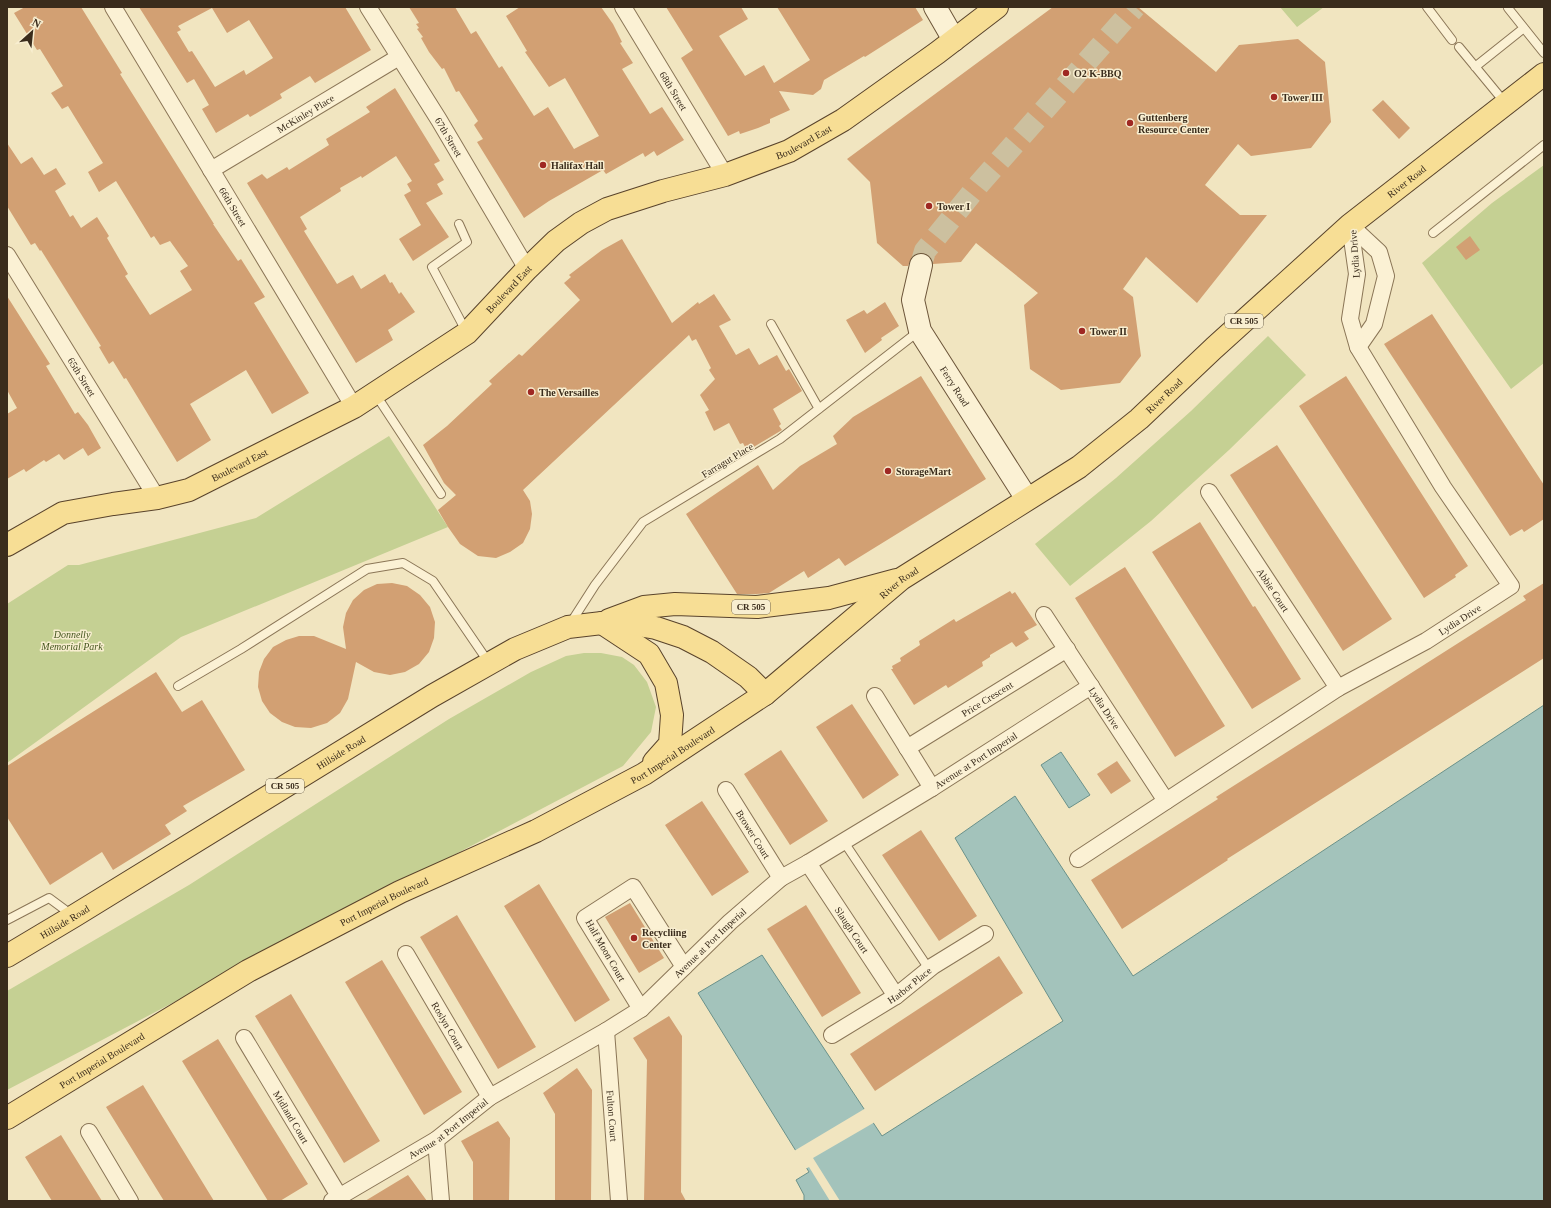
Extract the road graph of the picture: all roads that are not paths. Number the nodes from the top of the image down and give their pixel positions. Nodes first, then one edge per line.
1 (113, 7) edge
2 (368, 7) edge
3 (623, 7) edge
4 (935, 7) edge
5 (997, 7) edge
6 (1427, 7) edge
7 (1508, 8) edge
8 (1524, 28) junction
9 (954, 40) junction
10 (1452, 40) dead end
11 (1459, 47) dead end
12 (1544, 53) edge
13 (399, 57) junction
14 (1475, 67) junction
15 (1544, 74) edge
16 (1506, 104) junction
17 (1544, 145) edge
18 (211, 170) junction
19 (725, 175) junction
20 (459, 224) dead end
21 (1350, 225) junction
22 (1433, 233) dead end
23 (7, 255) edge
24 (921, 265) tunnel mouth
25 (527, 269) junction
26 (771, 324) dead end
27 (920, 331) junction
28 (467, 333) junction
29 (1358, 347) junction
30 (375, 394) junction
31 (354, 407) junction
32 (819, 409) junction
33 (1209, 492) dead end
34 (441, 494) dead end
35 (157, 498) junction
36 (1027, 499) junction
37 (7, 545) edge
38 (901, 579) junction
39 (1044, 615) dead end
40 (602, 623) junction
41 (568, 627) junction
42 (1066, 649) junction
43 (490, 664) junction
44 (178, 686) dead end
45 (1091, 686) junction
46 (1338, 688) junction
47 (765, 694) junction
48 (875, 696) dead end
49 (908, 748) junction
50 (644, 774) junction
51 (932, 788) junction
52 (726, 790) dead end
53 (1166, 801) junction
54 (844, 842) junction
55 (1078, 859) dead end
56 (808, 863) junction
57 (781, 878) junction
58 (74, 916) junction
59 (7, 920) edge
60 (985, 934) dead end
61 (406, 954) dead end
62 (7, 956) edge
63 (684, 967) junction
64 (929, 969) junction
65 (896, 996) junction
66 (641, 1009) junction
67 (606, 1031) junction
68 (832, 1035) dead end
69 (244, 1038) dead end
70 (490, 1097) junction
71 (7, 1118) edge
72 (89, 1132) dead end
73 (436, 1140) junction
74 (336, 1199) edge
75 (130, 1201) edge
76 (441, 1201) edge
77 (619, 1201) edge

1 - 18 street, 66th Street
2 - 13 street, 67th Street
3 - 19 street, 68th Street
4 - 9 street
5 - 9 main road, Boulevard East
6 - 10 lane
7 - 8 lane
8 - 12 lane
8 - 14 lane
9 - 19 main road, Boulevard East
11 - 14 lane
13 - 18 street, McKinley Place
13 - 25 street, 67th Street
14 - 16 lane
15 - 16 main road, River Road / CR 505
16 - 21 main road, River Road / CR 505
17 - 22 lane
18 - 31 street, 66th Street
19 - 25 main road, Boulevard East
20 - 28 lane
21 - 29 street, Lydia Drive
21 - 29 street, Lydia Drive
21 - 36 main road, River Road / CR 505
23 - 35 street, 65th Street
24 - 27 street, Ferry Road
25 - 28 main road, Boulevard East
26 - 32 lane
27 - 32 lane, Farragut Place
27 - 36 street, Ferry Road
28 - 30 main road, Boulevard East
29 - 46 street, Lydia Drive
30 - 31 main road, Boulevard East
30 - 34 lane
31 - 35 main road, Boulevard East
32 - 41 lane, Farragut Place
33 - 46 street, Abbie Court
35 - 37 main road, Boulevard East
36 - 38 main road, River Road / CR 505
38 - 40 main road, CR 505
38 - 47 main road, River Road / CR 505
39 - 42 street, Lydia Drive
40 - 41 main road, Hillside Road / CR 505
40 - 47 main road, CR 505
40 - 50 main road
41 - 43 main road, Hillside Road / CR 505
42 - 45 street, Lydia Drive
42 - 49 street, Price Crescent
43 - 44 lane
43 - 58 main road, Hillside Road / CR 505
45 - 51 street, Avenue at Port Imperial
45 - 53 street, Lydia Drive
46 - 53 street, Lydia Drive
47 - 50 main road, Port Imperial Boulevard
48 - 49 street
49 - 51 street
50 - 71 main road, Port Imperial Boulevard
51 - 54 street, Avenue at Port Imperial
52 - 57 street, Brower Court
53 - 55 street, Lydia Drive
54 - 56 street, Avenue at Port Imperial
54 - 64 lane
56 - 57 street, Avenue at Port Imperial
56 - 65 street, Slaugh Court
57 - 63 street, Avenue at Port Imperial
58 - 59 lane
58 - 62 main road, Hillside Road / CR 505
60 - 64 street, Harbor Place
61 - 70 street, Roslyn Court
63 - 66 street, Avenue at Port Imperial
63 - 66 street, Half Moon Court
64 - 65 street, Harbor Place
65 - 68 street, Harbor Place
66 - 67 street, Avenue at Port Imperial
67 - 70 street, Avenue at Port Imperial
67 - 77 street, Fulton Court
69 - 74 street, Midland Court
70 - 73 street, Avenue at Port Imperial
72 - 75 street
73 - 74 street, Avenue at Port Imperial
73 - 76 street

